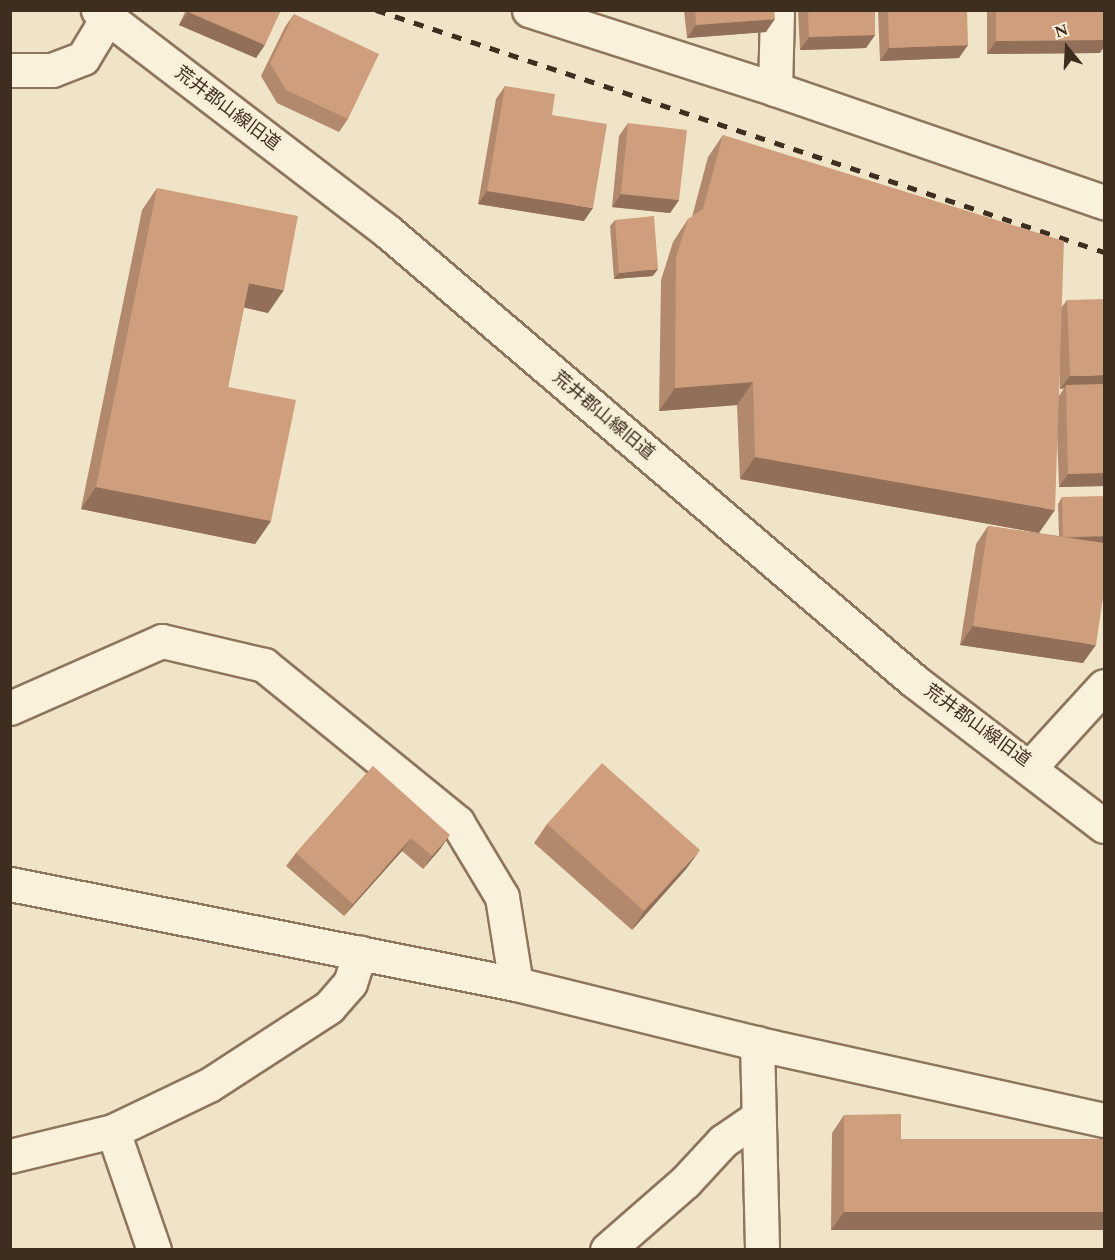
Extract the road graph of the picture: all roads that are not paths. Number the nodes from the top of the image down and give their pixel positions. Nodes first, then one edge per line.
1 (529, 10) edge
2 (777, 10) edge
3 (103, 14) edge
4 (10, 70) edge
5 (775, 89) junction
6 (1104, 202) edge
7 (1104, 686) edge
8 (10, 708) edge
9 (1031, 766) junction
10 (1104, 826) edge
11 (10, 884) edge
12 (360, 953) junction
13 (516, 984) junction
14 (757, 1043) junction
15 (758, 1117) junction
16 (1104, 1120) edge
17 (113, 1131) junction
18 (10, 1156) edge
19 (154, 1250) edge
20 (607, 1250) edge
21 (762, 1250) edge

1 - 5 street
2 - 5 street
3 - 4 street
3 - 9 street, 荒井郡山線旧道
5 - 6 street
7 - 9 street
8 - 13 street
9 - 10 street, 荒井郡山線旧道
11 - 12 street
12 - 13 street
12 - 17 street
13 - 14 street
14 - 15 street
14 - 16 street
15 - 20 street
15 - 21 street
17 - 18 street
17 - 19 street

